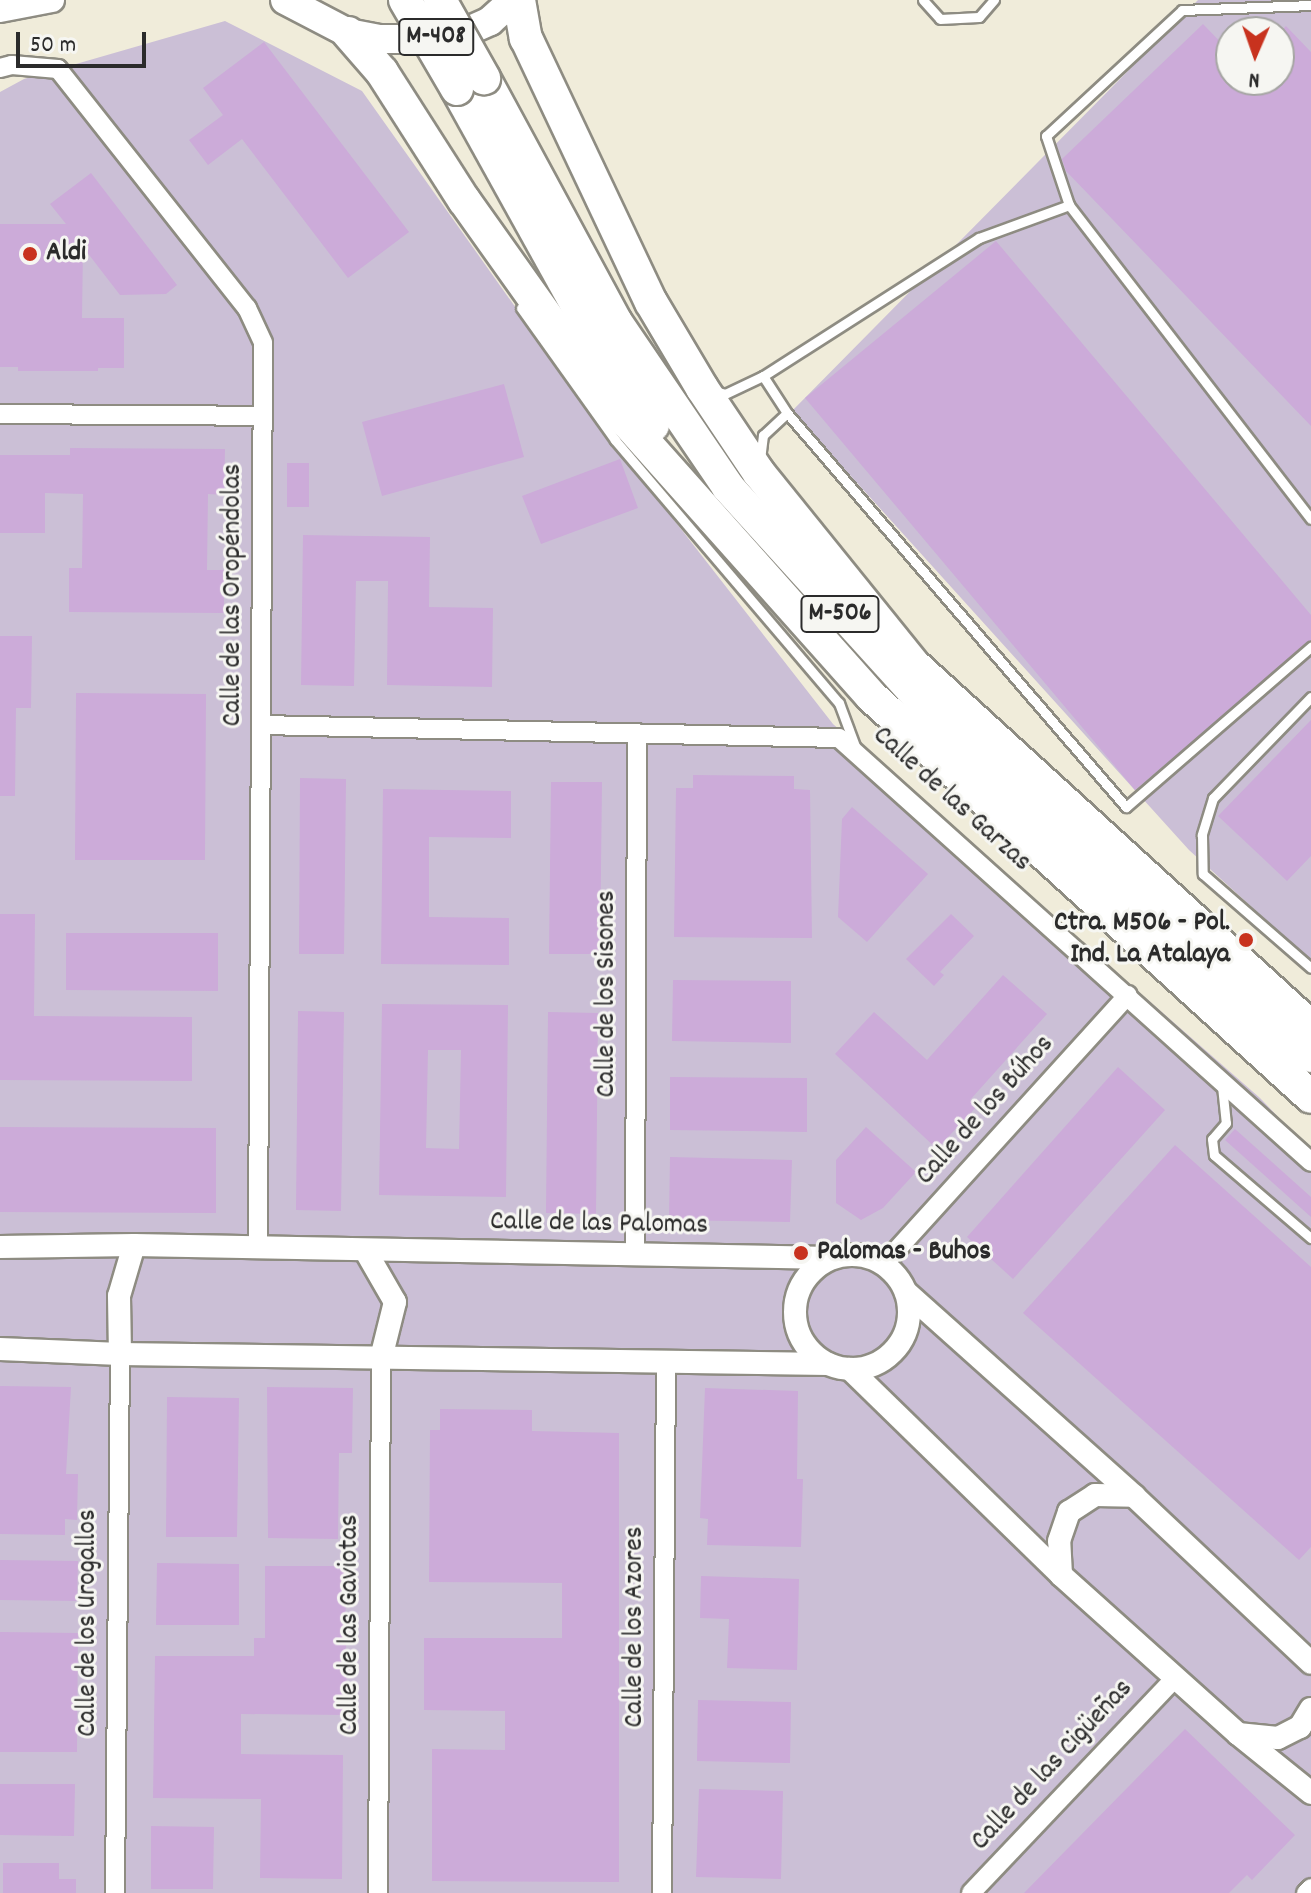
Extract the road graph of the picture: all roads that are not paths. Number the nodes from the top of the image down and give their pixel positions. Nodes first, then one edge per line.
1 (52, 0) edge
2 (285, 0) edge
3 (405, 0) edge
4 (440, 0) edge
5 (516, 0) edge
6 (923, 0) edge
7 (994, 0) edge
8 (1311, 5) edge
9 (0, 10) edge
10 (348, 33) junction
11 (0, 68) edge
12 (470, 84) junction
13 (464, 200) junction
14 (1069, 205) junction
15 (476, 240) dead end
16 (512, 293) dead end
17 (763, 376) junction
18 (702, 388) junction
19 (787, 413) junction
20 (0, 414) edge
21 (263, 416) junction
22 (759, 473) junction
23 (1311, 519) edge
24 (731, 538) junction
25 (1311, 647) edge
26 (1311, 697) edge
27 (262, 725) junction
28 (637, 733) junction
29 (859, 757) junction
30 (1150, 878) junction
31 (1311, 968) edge
32 (1128, 995) junction
33 (1311, 1016) edge
34 (1311, 1027) edge
35 (1239, 1033) junction
36 (1311, 1056) edge
37 (1220, 1079) junction
38 (1311, 1097) edge
39 (1311, 1117) edge
40 (1311, 1162) edge
41 (1311, 1238) edge
42 (134, 1245) junction
43 (0, 1247) edge
44 (258, 1248) junction
45 (365, 1250) junction
46 (635, 1255) junction
47 (832, 1258) junction
48 (884, 1264) junction
49 (906, 1292) junction
50 (0, 1349) edge
51 (120, 1354) junction
52 (381, 1358) junction
53 (666, 1362) junction
54 (839, 1367) junction
55 (1134, 1496) junction
56 (1061, 1575) junction
57 (1311, 1663) edge
58 (1175, 1678) junction
59 (1311, 1709) edge
60 (1238, 1734) junction
61 (1311, 1793) edge
62 (1311, 1888) edge
63 (115, 1893) edge
64 (378, 1893) edge
65 (662, 1893) edge
66 (971, 1893) edge
67 (1306, 1893) edge

1 - 9 main road
2 - 10 main road, M-408
3 - 12 highway, M-506, bridge
4 - 12 highway, M-506, bridge
5 - 10 main road, M-408
5 - 18 highway
6 - 7 lane
8 - 14 lane
10 - 13 highway
11 - 21 street, Calle de las Oropéndolas
12 - 24 highway, M-506
12 - 36 highway, M-506
13 - 15 lane
13 - 24 highway
14 - 17 lane
14 - 23 lane
16 - 29 lane
17 - 18 lane
17 - 19 lane
18 - 22 highway
19 - 22 lane
19 - 25 lane
20 - 21 street
21 - 27 street, Calle de las Oropéndolas
22 - 30 highway
24 - 35 highway, M-506
26 - 31 lane
27 - 28 street, Calle de las Garzas
27 - 44 street, Calle de las Oropéndolas
28 - 29 street, Calle de las Garzas
28 - 46 street, Calle de los Sisones
29 - 32 street, Calle de las Garzas
30 - 33 street
30 - 34 highway
32 - 37 street, Calle de las Garzas
32 - 48 street, Calle de los Búhos
35 - 38 highway, M-506
35 - 39 highway
37 - 40 street, Calle de las Garzas
37 - 41 lane
42 - 43 street, Calle de las Palomas
42 - 44 street, Calle de las Palomas
42 - 51 street
44 - 45 street, Calle de las Palomas
45 - 46 street, Calle de las Palomas
45 - 52 street
46 - 47 street, Calle de las Palomas
47 - 48 street
47 - 54 street
48 - 49 street
49 - 54 street
49 - 55 street
50 - 51 street
51 - 52 street
51 - 63 street, Calle de los Urogallos
52 - 53 street
52 - 64 street, Calle de las Gaviotas
53 - 54 street
53 - 65 street, Calle de los Azores
54 - 56 street
55 - 56 street
55 - 57 street
56 - 58 street
58 - 60 street
58 - 66 street, Calle de las Cigüeñas
59 - 60 street
60 - 61 street
62 - 67 street

